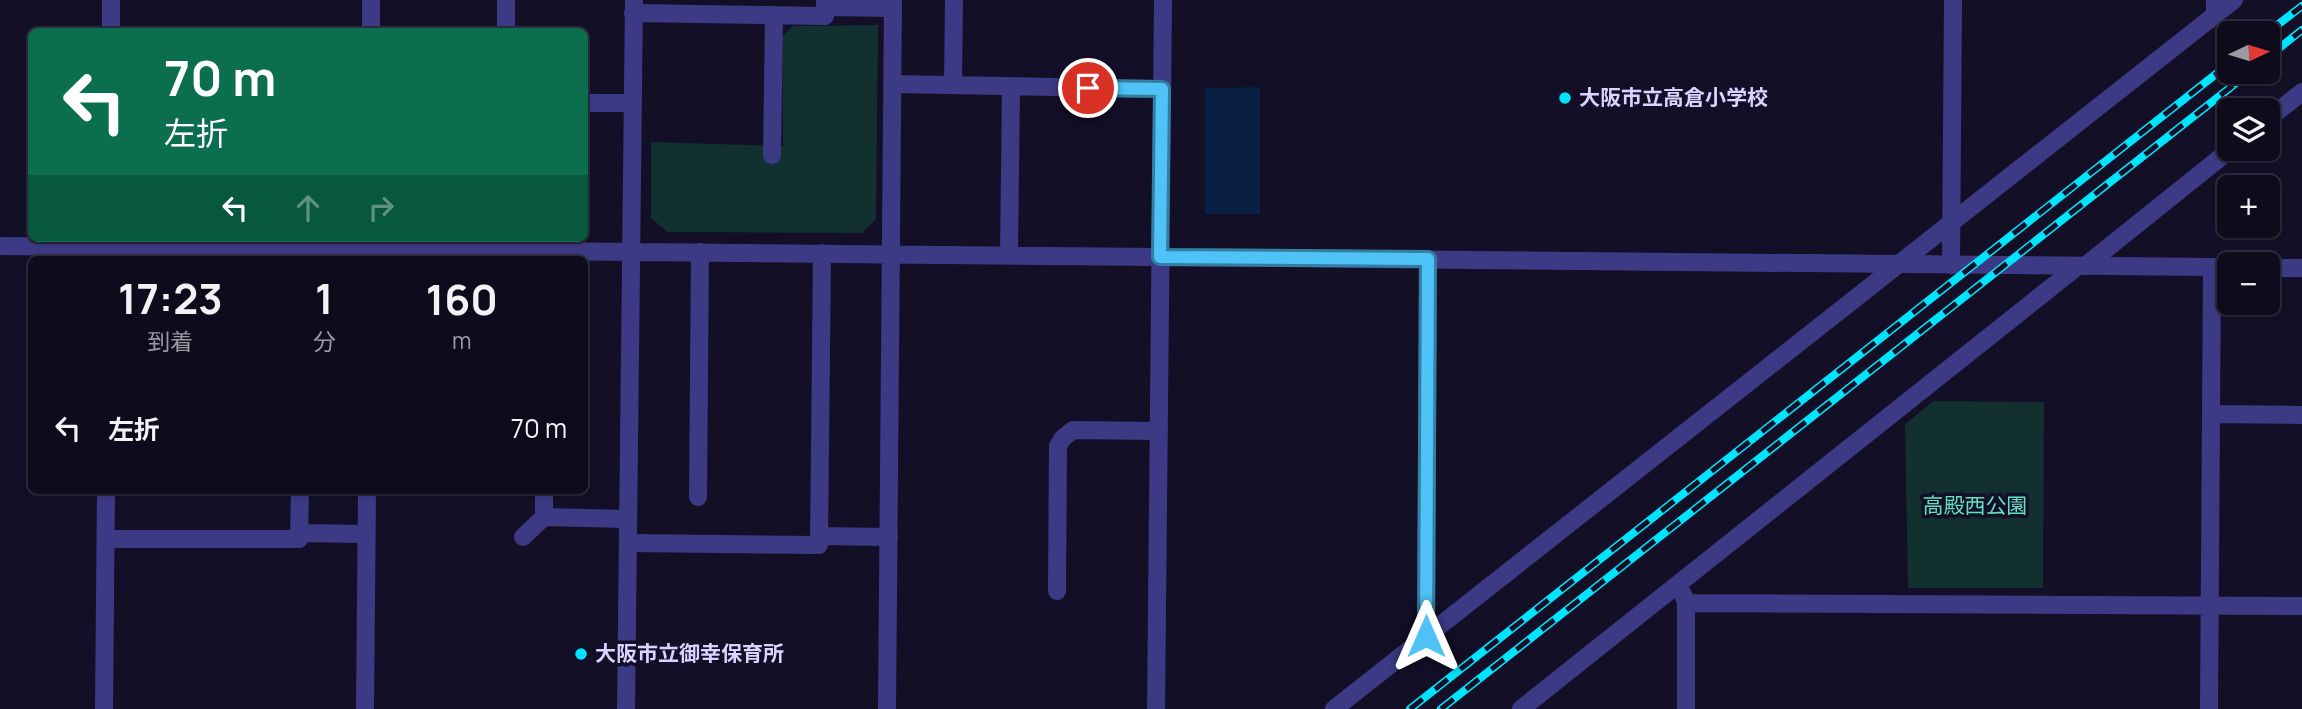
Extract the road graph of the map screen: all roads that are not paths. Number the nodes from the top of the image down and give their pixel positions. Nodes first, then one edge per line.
1 (111, 0) edge
2 (372, 0) edge
3 (506, 0) edge
4 (954, 0) edge
5 (1163, 0) edge
6 (1953, 0) edge
7 (2234, 0) edge
8 (825, 4) edge
9 (893, 4) edge
10 (634, 6) edge
11 (2215, 8) edge
12 (774, 15) junction
13 (111, 28) edge
14 (371, 28) edge
15 (506, 28) edge
16 (892, 84) junction
17 (953, 85) junction
18 (1012, 86) junction
19 (1162, 89) junction
20 (2302, 92) edge
21 (588, 103) edge
22 (632, 103) junction
23 (2280, 109) edge
24 (772, 155) dead end
25 (2217, 160) edge
26 (1951, 223) junction
27 (499, 244) edge
28 (0, 246) edge
29 (109, 248) edge
30 (369, 249) edge
31 (631, 252) junction
32 (700, 252) junction
33 (187, 253) edge
34 (822, 253) junction
35 (303, 254) edge
36 (891, 254) junction
37 (545, 255) edge
38 (1009, 255) junction
39 (1160, 257) junction
40 (1428, 259) junction
41 (1900, 264) junction
42 (1951, 265) junction
43 (2082, 266) junction
44 (2217, 267) edge
45 (2280, 268) edge
46 (2302, 268) edge
47 (2218, 315) edge
48 (2211, 414) junction
49 (2302, 415) edge
50 (1158, 431) junction
51 (106, 494) edge
52 (300, 494) edge
53 (367, 494) edge
54 (544, 494) edge
55 (698, 497) dead end
56 (544, 517) junction
57 (628, 519) junction
58 (299, 533) junction
59 (366, 534) junction
60 (819, 536) junction
61 (523, 537) dead end
62 (889, 537) junction
63 (106, 539) junction
64 (628, 543) junction
65 (1679, 584) junction
66 (1057, 591) dead end
67 (1686, 603) junction
68 (2210, 605) junction
69 (2302, 606) edge
70 (1426, 636) junction
71 (104, 709) edge
72 (365, 709) edge
73 (626, 709) edge
74 (887, 709) edge
75 (1156, 709) edge
76 (1335, 709) edge
77 (1521, 709) edge
78 (1686, 709) edge
79 (2209, 709) edge

1 - 13 street
2 - 14 street
3 - 15 street
4 - 17 street
5 - 19 street
6 - 26 street
7 - 11 street
8 - 9 street
8 - 12 street
9 - 16 street
10 - 12 street
10 - 22 street
11 - 26 street
12 - 24 street
16 - 17 street
16 - 36 street
17 - 18 street
18 - 19 street
18 - 38 street
19 - 39 street
20 - 23 street
21 - 22 street
22 - 31 street
25 - 43 street
26 - 41 street
26 - 42 street
27 - 30 street
27 - 37 street
28 - 29 street
29 - 33 street
30 - 35 street
31 - 32 street
31 - 37 street
31 - 57 street
32 - 34 street
32 - 55 street
33 - 35 street
34 - 36 street
34 - 60 street
36 - 38 street
36 - 62 street
38 - 39 street
39 - 40 street
39 - 50 street
40 - 41 street
40 - 70 street
41 - 42 street
41 - 70 street
42 - 43 street
43 - 44 street
43 - 65 street
45 - 46 street
47 - 48 street
48 - 49 street
48 - 68 street
50 - 66 street
50 - 75 street
51 - 63 street
52 - 58 street
53 - 59 street
54 - 56 street
56 - 57 street
56 - 61 street
57 - 64 street
58 - 59 street
58 - 63 street
59 - 72 street
60 - 62 street
60 - 64 street
62 - 74 street
63 - 71 street
64 - 73 street
65 - 67 street
65 - 77 street
67 - 68 street
67 - 78 street
68 - 69 street
68 - 79 street
70 - 76 street

